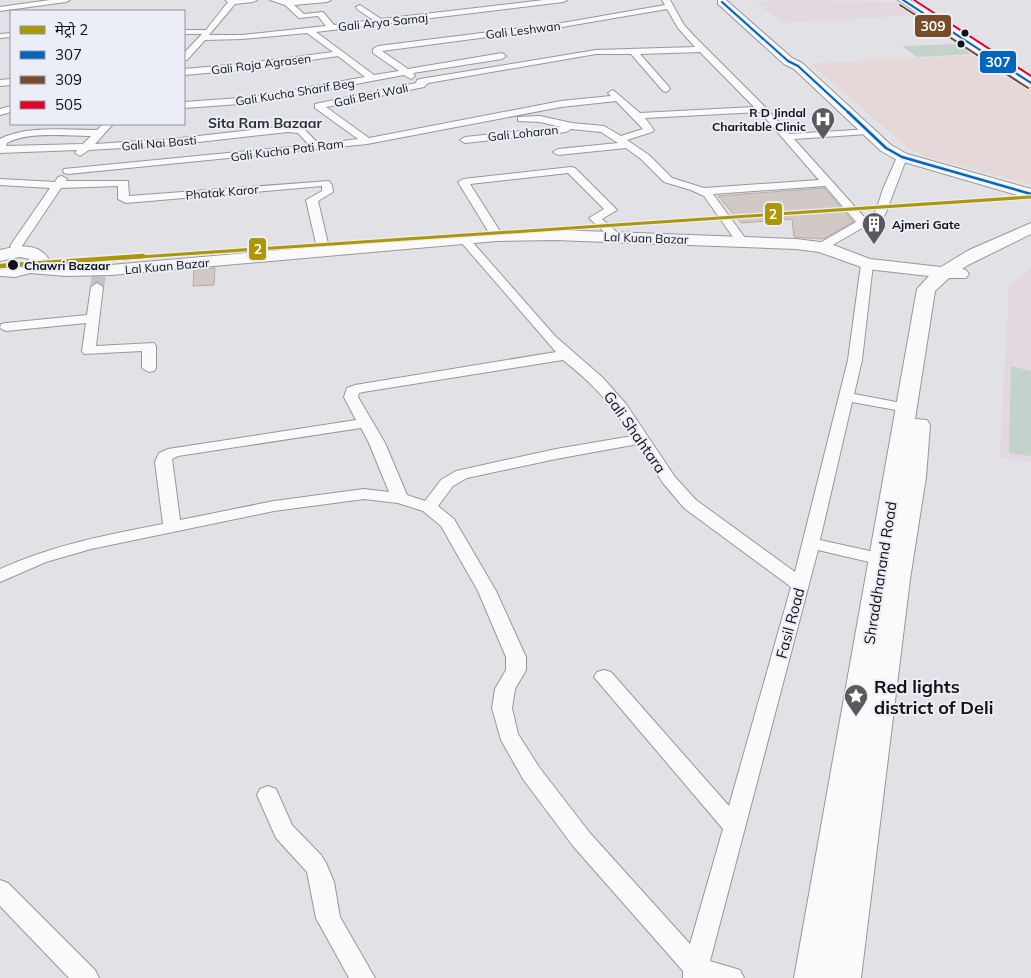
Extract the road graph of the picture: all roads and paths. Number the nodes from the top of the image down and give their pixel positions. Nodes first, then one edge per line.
1 (66, 0) edge
2 (232, 0) edge
3 (253, 0) edge
4 (274, 0) edge
5 (327, 0) edge
6 (498, 0) edge
7 (563, 0) edge
8 (903, 0) edge
9 (920, 0) edge
10 (715, 1) edge
11 (288, 3) junction
12 (668, 3) edge
13 (26, 6) edge
14 (360, 6) dead end
15 (506, 8) junction
16 (0, 9) edge
17 (574, 13) dead end
18 (415, 18) junction
19 (586, 21) junction
20 (380, 22) junction
21 (424, 27) dead end
22 (333, 28) junction
23 (309, 30) junction
24 (185, 32) edge
25 (433, 33) dead end
26 (205, 35) junction
27 (440, 40) junction
28 (702, 49) junction
29 (633, 52) junction
30 (338, 54) junction
31 (502, 56) dead end
32 (185, 57) edge
33 (798, 66) junction
34 (1031, 70) edge
35 (185, 72) edge
36 (406, 72) junction
37 (373, 79) junction
38 (422, 83) junction
39 (1031, 83) edge
40 (666, 88) dead end
41 (185, 105) edge
42 (762, 109) junction
43 (504, 115) junction
44 (638, 116) junction
45 (59, 125) edge
46 (107, 125) edge
47 (580, 127) junction
48 (868, 131) junction
49 (97, 133) junction
50 (42, 134) junction
51 (786, 137) junction
52 (465, 140) dead end
53 (182, 141) junction
54 (367, 141) junction
55 (625, 142) junction
56 (317, 147) junction
57 (83, 148) junction
58 (0, 150) edge
59 (558, 152) dead end
60 (902, 157) junction
61 (187, 161) junction
62 (68, 171) junction
63 (0, 182) edge
64 (828, 183) junction
65 (56, 185) junction
66 (703, 191) junction
67 (1027, 193) edge
68 (1031, 206) edge
69 (864, 224) junction
70 (1031, 228) edge
71 (497, 236) junction
72 (616, 237) junction
73 (464, 239) junction
74 (1031, 240) edge
75 (742, 242) junction
76 (12, 246) edge
77 (822, 247) junction
78 (324, 252) junction
79 (0, 256) edge
80 (867, 264) junction
81 (30, 268) junction
82 (0, 271) edge
83 (954, 273) junction
84 (99, 278) junction
85 (92, 318) junction
86 (6, 327) dead end
87 (566, 355) junction
88 (149, 368) dead end
89 (846, 397) junction
90 (907, 408) junction
91 (366, 423) junction
92 (642, 439) junction
93 (400, 498) junction
94 (429, 507) junction
95 (172, 526) junction
96 (811, 543) junction
97 (882, 559) junction
98 (0, 576) edge
99 (801, 585) junction
100 (604, 677) dead end
101 (268, 795) dead end
102 (734, 827) junction
103 (0, 890) edge
104 (695, 973) edge
105 (86, 978) edge
106 (362, 978) edge
107 (731, 978) edge
108 (812, 978) edge
109 (843, 978) edge

1 - 13 street
2 - 3 street
2 - 26 street
4 - 11 street
5 - 11 street
6 - 15 street
7 - 15 street, Gali Arya Samaj
8 - 39 street
9 - 34 street
10 - 33 street
10 - 33 street
11 - 22 street
12 - 19 street, Gali Leshwan
12 - 28 street
13 - 16 street
14 - 20 street
15 - 18 street, Gali Arya Samaj
17 - 19 street
18 - 20 street, Gali Arya Samaj
18 - 21 street
19 - 27 street, Gali Leshwan
20 - 22 street, Gali Arya Samaj
22 - 23 street, Gali Arya Samaj
23 - 26 street, Gali Arya Samaj
23 - 30 street
24 - 26 street
25 - 27 street
26 - 32 street
27 - 36 street, Gali Leshwan
28 - 29 street
28 - 42 street
29 - 38 street
29 - 40 street
30 - 35 street, Gali Raja Agrasen
30 - 37 street
31 - 36 street, Gali Kucha Sharif Beg
33 - 48 street
36 - 37 street, Gali Kucha Sharif Beg
36 - 38 street
37 - 41 street, Gali Kucha Sharif Beg
38 - 54 street, Gali Beri Wali
42 - 44 street
42 - 51 street
43 - 44 street
43 - 47 street
43 - 54 street, Gali Kucha Pati Ram
44 - 55 street
45 - 50 street
46 - 49 street
47 - 52 street, Gali Loharan
47 - 55 street
48 - 51 street
48 - 60 street
49 - 50 street
49 - 57 street
50 - 58 street
51 - 64 street
53 - 56 street, Gali Nai Basti
53 - 57 street, Gali Nai Basti
53 - 61 street
54 - 56 street, Gali Kucha Pati Ram
55 - 59 street
55 - 66 street
56 - 61 street, Gali Kucha Pati Ram
57 - 58 street, Gali Nai Basti
57 - 62 street
60 - 67 street
60 - 69 street
61 - 62 street, Gali Kucha Pati Ram
62 - 65 street
63 - 65 street
64 - 66 street
64 - 69 street
65 - 76 street
65 - 78 street, Phatak Karor
66 - 75 street
67 - 68 street
69 - 77 street
70 - 83 street, Shraddhanand Road
71 - 72 street, Lal Kuan Bazar
71 - 72 street
71 - 73 street, Lal Kuan Bazar
72 - 75 street, Lal Kuan Bazar
73 - 78 street, Lal Kuan Bazar
73 - 87 street, Gali Shahtara
74 - 83 street, Shraddhanand Road
75 - 77 street, Lal Kuan Bazar
76 - 79 street
76 - 81 street
77 - 80 street, Lal Kuan Bazar
78 - 84 street, Lal Kuan Bazar
80 - 83 street, Lal Kuan Bazar
80 - 89 street, Fasil Road
81 - 82 street, Lal Kuan Bazar
81 - 84 street, Lal Kuan Bazar
83 - 90 street, Shraddhanand Road
83 - 109 street, Shraddhanand Road
84 - 85 street
85 - 86 street
85 - 88 street
87 - 91 street
87 - 92 street, Gali Shahtara
89 - 90 street
89 - 96 street, Fasil Road
90 - 97 street, Shraddhanand Road
91 - 93 street
91 - 95 street
92 - 94 street
92 - 99 street, Gali Shahtara
93 - 94 street
93 - 95 street
94 - 104 street
95 - 98 street
96 - 97 street
96 - 99 street, Fasil Road
97 - 108 street, Shraddhanand Road
99 - 102 street, Fasil Road
100 - 102 street
101 - 106 street
102 - 104 street, Fasil Road
103 - 105 street
104 - 107 street

